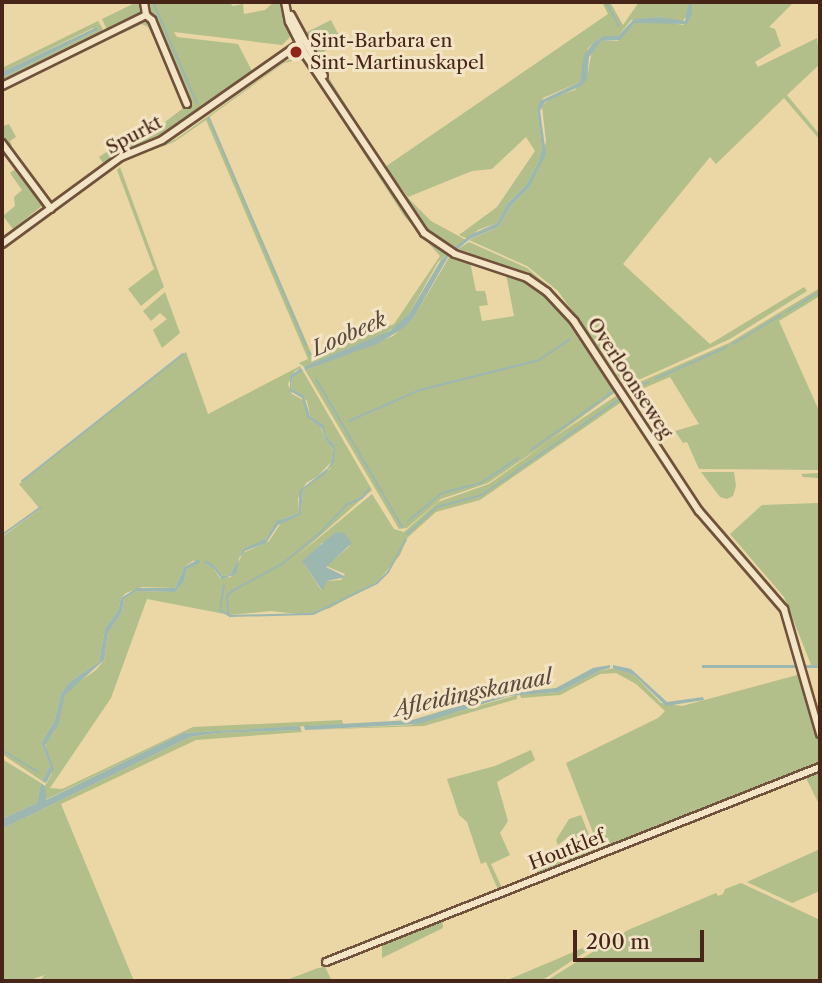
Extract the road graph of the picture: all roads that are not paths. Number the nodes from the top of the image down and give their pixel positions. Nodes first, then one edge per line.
1 (144, 2) edge
2 (286, 2) edge
3 (146, 15) junction
4 (299, 40) junction
5 (2, 86) edge
6 (187, 104) dead end
7 (2, 143) edge
8 (51, 209) junction
9 (2, 244) edge
10 (820, 734) edge
11 (820, 767) edge
12 (326, 962) dead end

1 - 3 street
2 - 4 street, Overloonseweg
3 - 5 street
3 - 6 street
4 - 8 street, Spurkt
4 - 10 street, Overloonseweg
7 - 8 street
8 - 9 street, Spurkt
11 - 12 street, Houtklef

